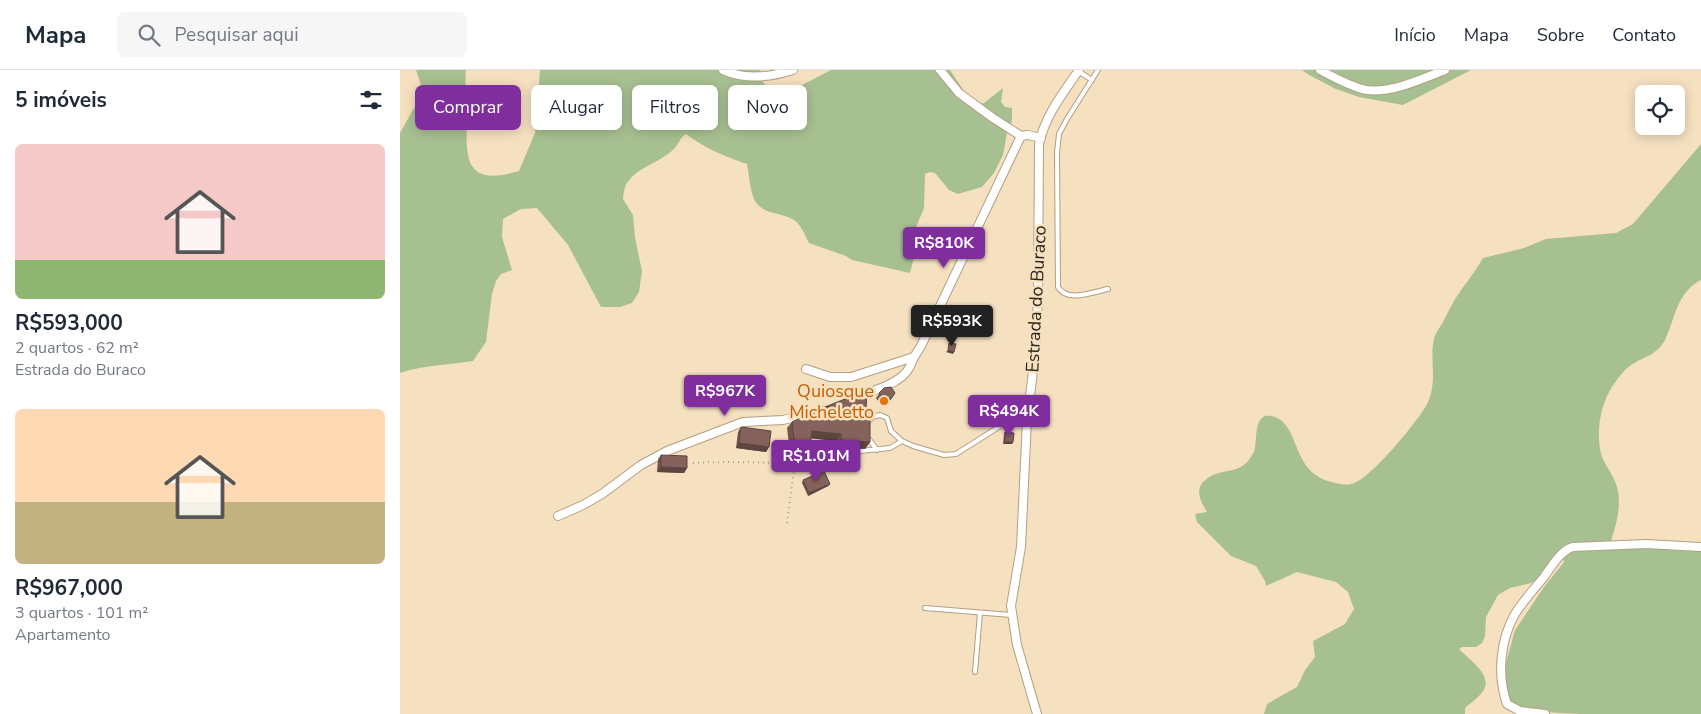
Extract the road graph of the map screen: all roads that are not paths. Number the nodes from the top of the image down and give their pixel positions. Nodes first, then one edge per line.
1 (722, 70) edge
2 (793, 70) edge
3 (940, 70) edge
4 (1098, 70) edge
5 (1320, 70) edge
6 (1445, 70) edge
7 (1078, 71) edge
8 (1092, 80) junction
9 (1021, 136) junction
10 (1040, 138) junction
11 (1108, 290) dead end
12 (914, 357) junction
13 (806, 369) dead end
14 (849, 399) edge
15 (818, 411) edge
16 (1027, 420) junction
17 (867, 429) edge
18 (867, 434) edge
19 (902, 441) junction
20 (878, 450) junction
21 (840, 454) road end
22 (558, 516) dead end
23 (1701, 547) edge
24 (925, 608) dead end
25 (980, 613) junction
26 (1011, 616) junction
27 (975, 672) dead end
28 (1519, 713) edge
29 (1037, 714) edge
30 (1545, 714) edge

1 - 2 street
3 - 9 street
4 - 8 lane
5 - 6 street
7 - 8 lane
7 - 10 street, Estrada do Buraco
8 - 11 lane
9 - 10 street
9 - 12 street
10 - 16 street, Estrada do Buraco
12 - 13 street
12 - 14 street
15 - 22 street
16 - 19 lane
16 - 26 street, Estrada do Buraco
17 - 19 lane
18 - 20 lane
19 - 20 lane
20 - 21 lane
23 - 28 street
24 - 25 lane
25 - 26 lane
25 - 27 lane
26 - 29 street, Estrada do Buraco
28 - 30 street

